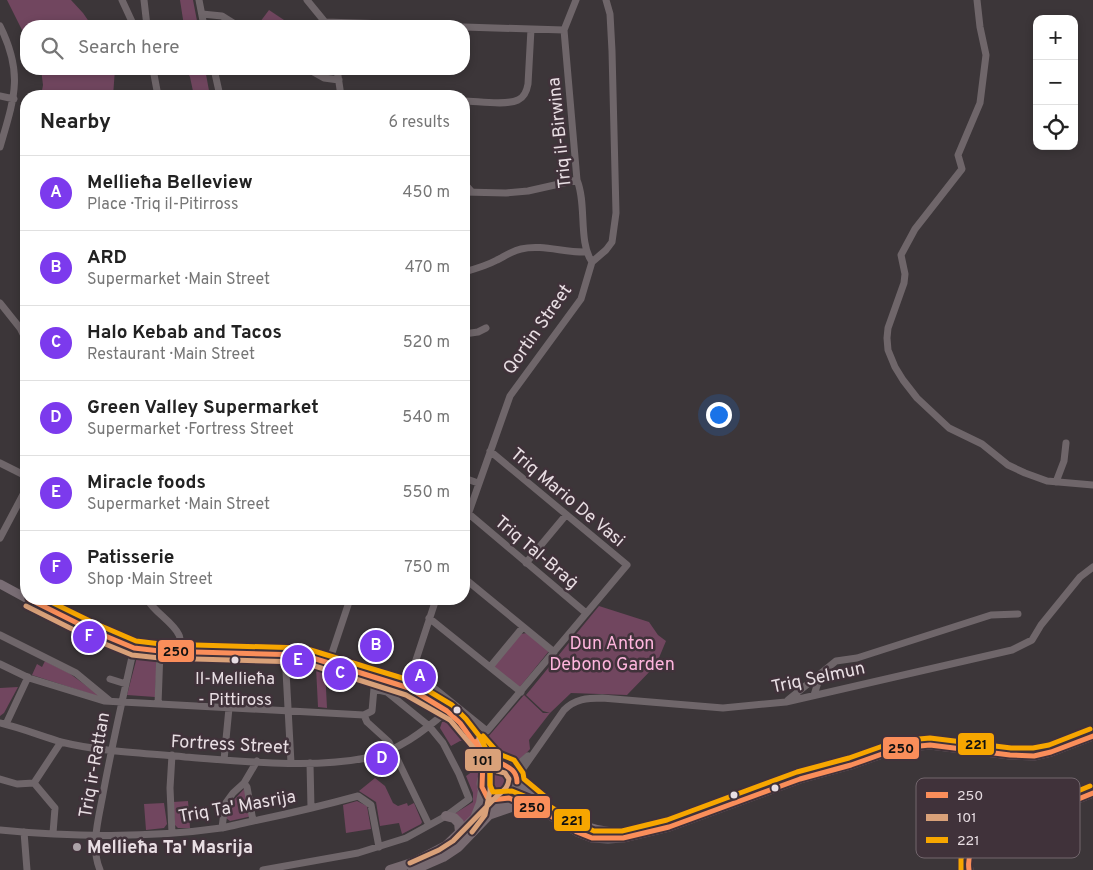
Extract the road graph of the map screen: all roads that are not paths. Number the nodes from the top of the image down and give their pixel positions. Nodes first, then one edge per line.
1 (122, 0) edge
2 (144, 0) edge
3 (199, 0) edge
4 (307, 0) edge
5 (576, 0) edge
6 (606, 0) edge
7 (977, 0) edge
8 (202, 14) junction
9 (131, 20) edge
10 (146, 20) edge
11 (203, 20) edge
12 (228, 20) edge
13 (323, 20) edge
14 (0, 26) edge
15 (470, 27) edge
16 (531, 29) junction
17 (564, 30) junction
18 (155, 75) edge
19 (215, 75) edge
20 (319, 75) edge
21 (338, 75) edge
22 (339, 80) junction
23 (157, 90) edge
24 (219, 90) edge
25 (340, 90) edge
26 (0, 96) edge
27 (14, 99) junction
28 (470, 101) edge
29 (0, 147) edge
30 (577, 180) junction
31 (470, 192) edge
32 (569, 252) junction
33 (586, 252) junction
34 (592, 262) junction
35 (470, 270) edge
36 (0, 303) edge
37 (20, 328) edge
38 (486, 328) dead end
39 (470, 333) edge
40 (1066, 443) dead end
41 (490, 451) junction
42 (0, 463) edge
43 (20, 473) edge
44 (470, 480) edge
45 (1056, 482) junction
46 (478, 483) junction
47 (1093, 485) edge
48 (20, 500) edge
49 (470, 508) edge
50 (566, 515) junction
51 (470, 516) edge
52 (0, 538) edge
53 (526, 563) junction
54 (1093, 566) edge
55 (470, 583) edge
56 (0, 584) edge
57 (20, 594) edge
58 (38, 605) edge
59 (151, 605) edge
60 (348, 605) edge
61 (434, 605) edge
62 (586, 613) junction
63 (1018, 614) dead end
64 (429, 618) junction
65 (523, 627) junction
66 (0, 635) edge
67 (134, 648) junction
68 (160, 651) junction
69 (180, 651) junction
70 (554, 652) junction
71 (285, 653) junction
72 (329, 662) junction
73 (0, 664) edge
74 (414, 666) junction
75 (490, 667) junction
76 (821, 672) junction
77 (28, 677) junction
78 (375, 677) junction
79 (110, 680) dead end
80 (126, 684) junction
81 (409, 688) junction
82 (374, 689) junction
83 (521, 692) junction
84 (814, 695) junction
85 (111, 701) junction
86 (121, 701) junction
87 (786, 702) junction
88 (158, 704) junction
89 (229, 708) junction
90 (288, 711) junction
91 (447, 711) junction
92 (364, 715) junction
93 (3, 723) edge
94 (429, 726) junction
95 (1093, 736) edge
96 (61, 742) junction
97 (393, 749) junction
98 (110, 751) junction
99 (535, 751) junction
100 (172, 756) junction
101 (224, 760) junction
102 (257, 761) junction
103 (291, 763) junction
104 (310, 764) junction
105 (504, 765) junction
106 (483, 776) junction
107 (0, 779) edge
108 (517, 780) junction
109 (34, 782) junction
110 (244, 783) junction
111 (483, 790) junction
112 (1093, 794) edge
113 (506, 799) junction
114 (1080, 799) edge
115 (311, 808) junction
116 (536, 809) junction
117 (490, 814) junction
118 (446, 816) junction
119 (253, 821) junction
120 (429, 825) junction
121 (222, 828) junction
122 (0, 830) edge
123 (24, 832) junction
124 (53, 833) junction
125 (172, 833) junction
126 (642, 833) junction
127 (96, 835) junction
128 (459, 835) junction
129 (379, 847) junction
130 (27, 870) edge
131 (100, 870) edge
132 (263, 870) edge
133 (390, 870) edge
134 (412, 870) edge

1 - 9 street
2 - 10 street
3 - 8 street
4 - 13 street
5 - 17 street, Triq il-Birwina
6 - 34 street, Qortin Street
7 - 45 street
8 - 11 street
8 - 12 street
14 - 27 street
15 - 16 street
16 - 17 street
16 - 28 street
17 - 30 street, Triq il-Birwina
18 - 23 street
19 - 24 street
20 - 22 street
21 - 22 street
22 - 25 street
26 - 27 street
27 - 29 street
30 - 31 street
30 - 33 street, Triq il-Birwina
32 - 33 street
32 - 34 street
32 - 35 street
33 - 34 street, Triq il-Birwina
34 - 41 street, Qortin Street
36 - 37 street
38 - 39 street
40 - 45 street
41 - 46 street, Qortin Street
41 - 50 street, Triq Mario De Vasi
42 - 43 street
44 - 46 street
45 - 47 street
46 - 49 street, Qortin Street
48 - 52 street
50 - 53 street
50 - 62 street, Triq Mario De Vasi
51 - 53 street, Triq Tal-Braġ
53 - 62 street, Triq Tal-Braġ
54 - 84 street, Triq Selmun
55 - 65 street
56 - 57 main road
58 - 67 main road
59 - 69 street
60 - 72 street
61 - 64 street
62 - 70 street
63 - 76 street
64 - 74 street
64 - 75 street
65 - 70 street
65 - 75 street
66 - 85 street
67 - 68 main road
67 - 80 street, Triq ir-Rattan
68 - 69 main road
68 - 88 street
69 - 71 main road
70 - 83 street
71 - 72 main road
71 - 90 street
72 - 78 main road
73 - 77 street
74 - 81 street
74 - 83 street
75 - 83 street
76 - 84 street
76 - 87 street
77 - 85 street
77 - 93 street
78 - 81 main road
78 - 82 street
79 - 80 street
80 - 86 street, Triq ir-Rattan
81 - 91 main road
82 - 92 street
82 - 94 street
84 - 87 street, Triq Selmun
85 - 86 street
86 - 88 street
86 - 98 street, Triq ir-Rattan
87 - 99 street, Triq Selmun
88 - 89 street
89 - 90 street
89 - 101 street
90 - 92 street
90 - 103 street
91 - 94 street, Fortress Street
91 - 105 main road
91 - 106 main road
92 - 97 street
93 - 96 street, Fortress Street
94 - 97 street, Fortress Street
94 - 118 street
95 - 126 main road
96 - 98 street, Fortress Street
96 - 109 street
97 - 104 street, Fortress Street
97 - 120 street
98 - 100 street, Fortress Street
98 - 127 street, Triq ir-Rattan
99 - 105 street, Triq Selmun
99 - 108 street, Triq Selmun
100 - 101 street, Fortress Street
100 - 125 street
101 - 102 street, Fortress Street
102 - 103 street, Fortress Street
102 - 110 street
103 - 104 street, Fortress Street
104 - 115 street
105 - 106 highway
105 - 108 highway
106 - 111 highway
107 - 109 street
108 - 113 highway
108 - 126 main road
109 - 124 street
110 - 119 street
110 - 121 street
111 - 113 highway
111 - 128 highway
112 - 114 main road
113 - 116 main road
113 - 117 highway
115 - 119 street, Triq Ta' Masrija
115 - 129 street, Triq Ta' Masrija
116 - 117 highway
116 - 126 main road
117 - 134 highway
118 - 120 street
118 - 128 highway
119 - 121 street, Triq Ta' Masrija
120 - 129 street
121 - 125 street, Triq Ta' Masrija
122 - 123 street, Triq Ta' Masrija
123 - 124 street, Triq Ta' Masrija
123 - 130 street
124 - 127 street, Triq Ta' Masrija
125 - 127 street, Triq Ta' Masrija
127 - 131 street, Triq ir-Rattan
128 - 133 highway
129 - 132 street

